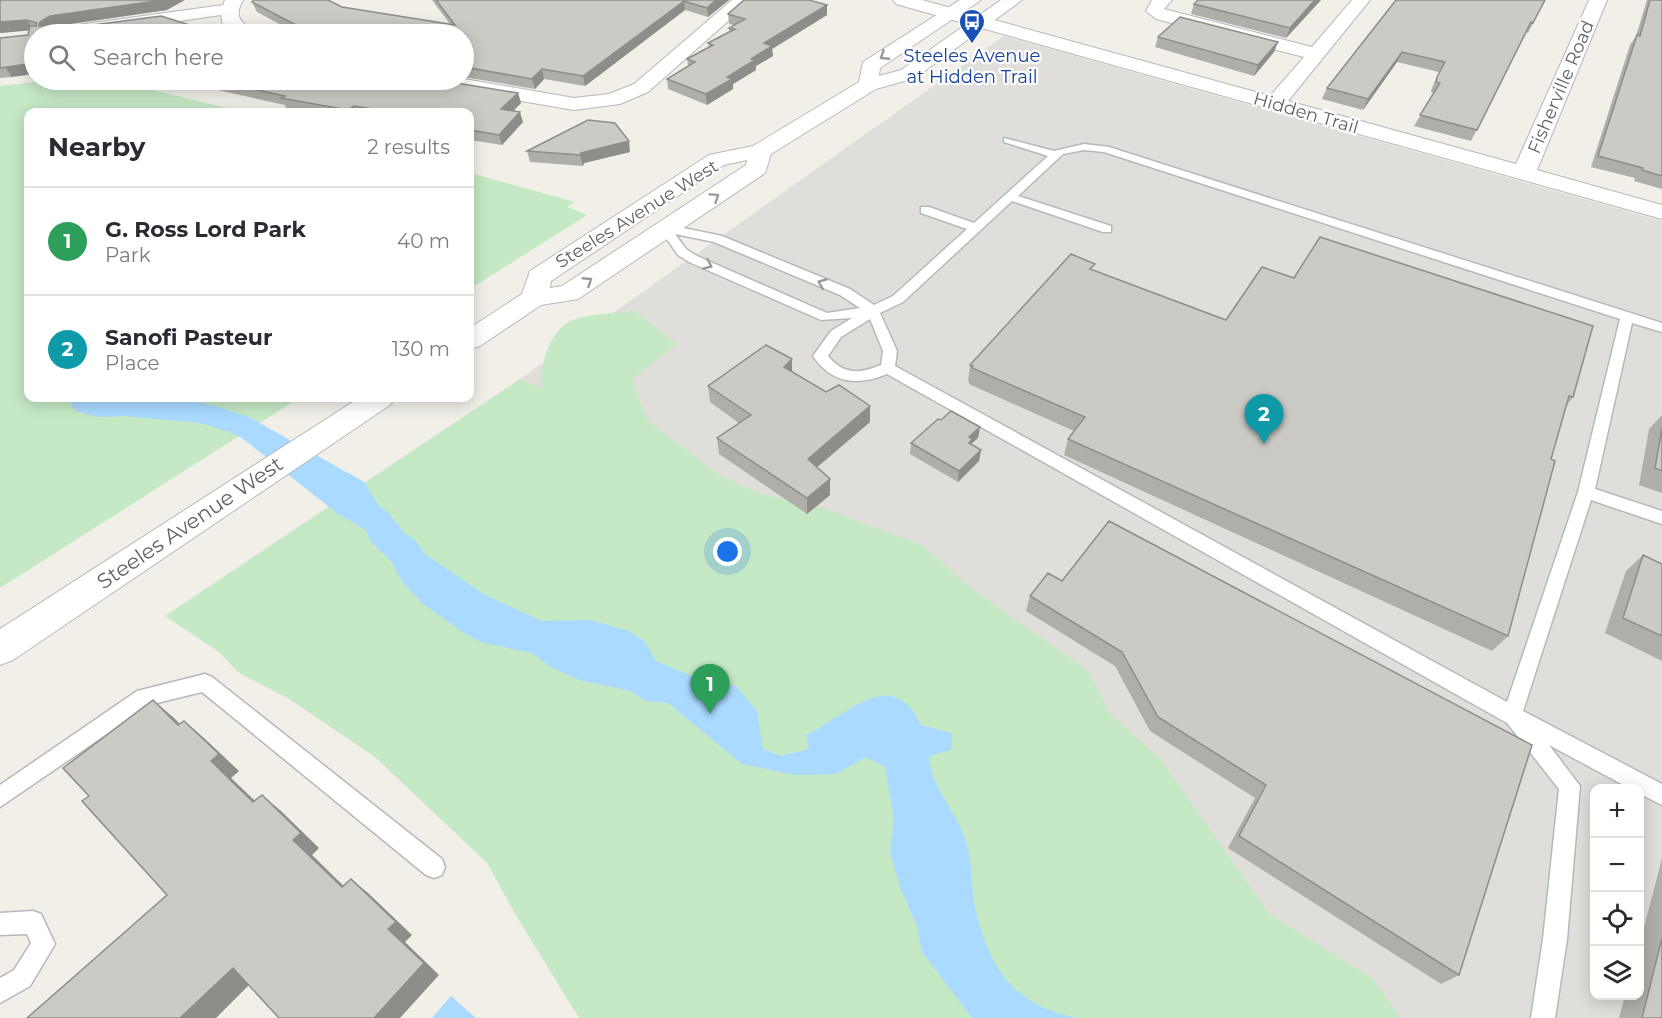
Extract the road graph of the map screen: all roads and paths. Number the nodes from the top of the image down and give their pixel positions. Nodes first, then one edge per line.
1 (743, 0) edge
2 (902, 0) edge
3 (972, 0) edge
4 (1014, 0) edge
5 (1163, 0) edge
6 (1361, 0) edge
7 (1599, 0) edge
8 (231, 4) edge
9 (951, 14) junction
10 (982, 23) junction
11 (114, 24) edge
12 (232, 24) edge
13 (1316, 54) junction
14 (869, 85) junction
15 (474, 87) edge
16 (1275, 104) junction
17 (1008, 140) dead end
18 (760, 151) junction
19 (1055, 155) junction
20 (1524, 174) junction
21 (1010, 196) junction
22 (925, 210) dead end
23 (1662, 212) edge
24 (636, 214) junction
25 (665, 228) junction
26 (975, 228) junction
27 (1107, 230) dead end
28 (534, 298) junction
29 (873, 311) junction
30 (1628, 317) junction
31 (1662, 328) edge
32 (474, 337) edge
33 (888, 368) junction
34 (374, 402) edge
35 (1586, 492) junction
36 (1662, 518) edge
37 (0, 649) edge
38 (1512, 715) junction
39 (1662, 795) edge
40 (0, 797) edge
41 (434, 867) dead end
42 (0, 924) edge
43 (0, 991) edge
44 (1543, 1018) edge

1 - 15 street
2 - 9 street, Hidden Trail
3 - 9 street
4 - 10 street, Steeles Avenue West
5 - 13 street
6 - 13 street
7 - 20 street, Fisherville Road
8 - 11 street
8 - 12 street
9 - 10 street, Hidden Trail
9 -> 14 street
10 - 14 street, Steeles Avenue West
10 - 16 street, Hidden Trail
13 - 16 street
14 - 18 street, Steeles Avenue West
16 - 20 street, Hidden Trail
17 - 19 lane
18 - 24 street, Steeles Avenue West
25 -> 18 street, Steeles Avenue West
19 - 21 lane
19 - 30 lane
20 - 23 street, Hidden Trail
21 - 26 lane
21 - 27 lane
22 - 26 lane
24 - 25 street
24 - 28 street, Steeles Avenue West
28 -> 25 street, Steeles Avenue West
29 -> 25 lane
25 -> 29 lane
26 - 29 lane
28 - 32 street, Steeles Avenue West
29 - 33 lane
29 - 33 lane
30 - 31 lane
30 - 35 lane
33 - 38 lane
34 - 37 street, Steeles Avenue West
35 - 36 lane
35 - 38 lane
38 - 39 lane
38 - 44 lane
40 - 41 lane
42 - 43 lane

